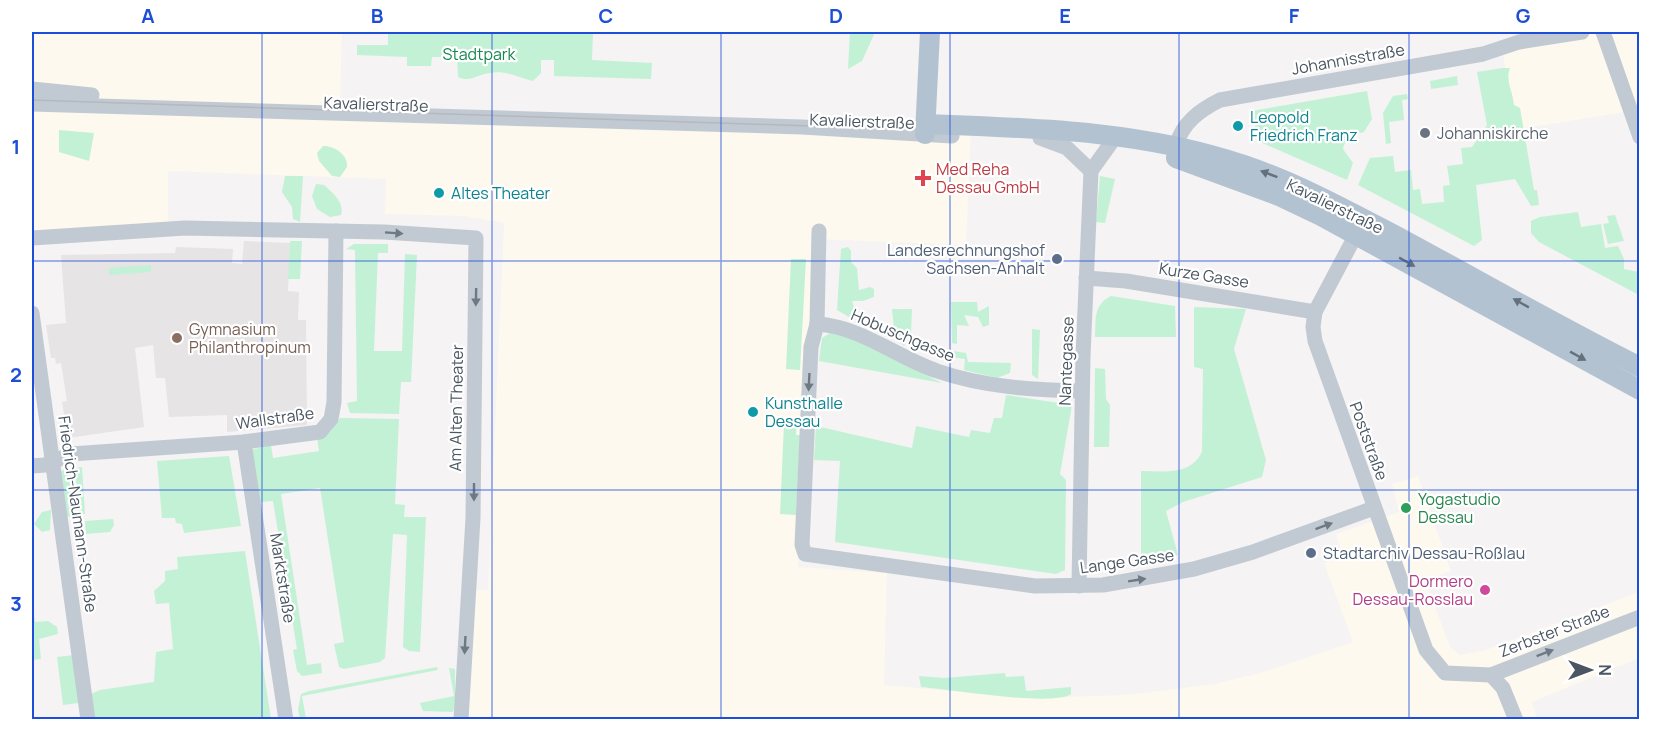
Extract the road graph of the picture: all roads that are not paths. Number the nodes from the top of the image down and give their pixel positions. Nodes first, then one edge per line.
1 (930, 32) edge
2 (1582, 32) edge
3 (1603, 32) edge
4 (1518, 37) edge
5 (32, 89) edge
6 (32, 104) edge
7 (926, 129) junction
8 (952, 136) joint
9 (1640, 137) edge
10 (1040, 138) junction
11 (1111, 144) junction
12 (1176, 146) junction
13 (1091, 171) junction
14 (1360, 227) junction
15 (336, 231) junction
16 (819, 231) dead end
17 (32, 238) edge
18 (1086, 278) junction
19 (32, 312) edge
20 (1315, 312) junction
21 (817, 324) junction
22 (1640, 367) edge
23 (1640, 390) edge
24 (1082, 391) junction
25 (244, 442) junction
26 (54, 462) junction
27 (32, 466) edge
28 (1374, 508) junction
29 (1079, 586) junction
30 (1640, 617) edge
31 (1445, 673) joint
32 (1491, 675) junction
33 (88, 720) edge
34 (286, 720) edge
35 (461, 720) edge
36 (1516, 720) edge

1 - 7 main road
2 - 4 street, Johannisstraße
3 - 9 street
4 - 12 street, Johannisstraße
5 - 7 street, Kavalierstraße
6 - 7 street, Kavalierstraße
7 - 8 street, Kavalierstraße
7 - 12 main road, Kavalierstraße
8 - 10 main road, Kavalierstraße
10 - 11 main road, Kavalierstraße
10 - 13 street, Kavalierstraße
11 - 13 street
11 - 14 main road, Kavalierstraße
14 -> 12 main road, Kavalierstraße
13 - 18 street, Nantegasse
14 - 20 street, Poststraße
22 -> 14 main road, Kavalierstraße
14 -> 23 main road, Kavalierstraße
15 - 17 street
15 - 25 street, Wallstraße
15 -> 35 street, Am Alten Theater
16 - 21 street
18 - 20 street, Kurze Gasse
18 - 24 street, Nantegasse
19 - 26 street, Friedrich-Naumann-Straße
20 - 28 street, Poststraße
21 - 24 street, Hobuschgasse
21 -> 29 street, Lange Gasse
24 - 29 street, Nantegasse
25 - 26 street, Wallstraße
25 - 34 street, Marktstraße
26 - 27 street, Wallstraße
26 - 33 street, Friedrich-Naumann-Straße
29 -> 28 street, Lange Gasse
28 - 31 street, Poststraße
32 -> 30 street, Zerbster Straße
31 - 32 street, Zerbster Straße
32 - 36 street

